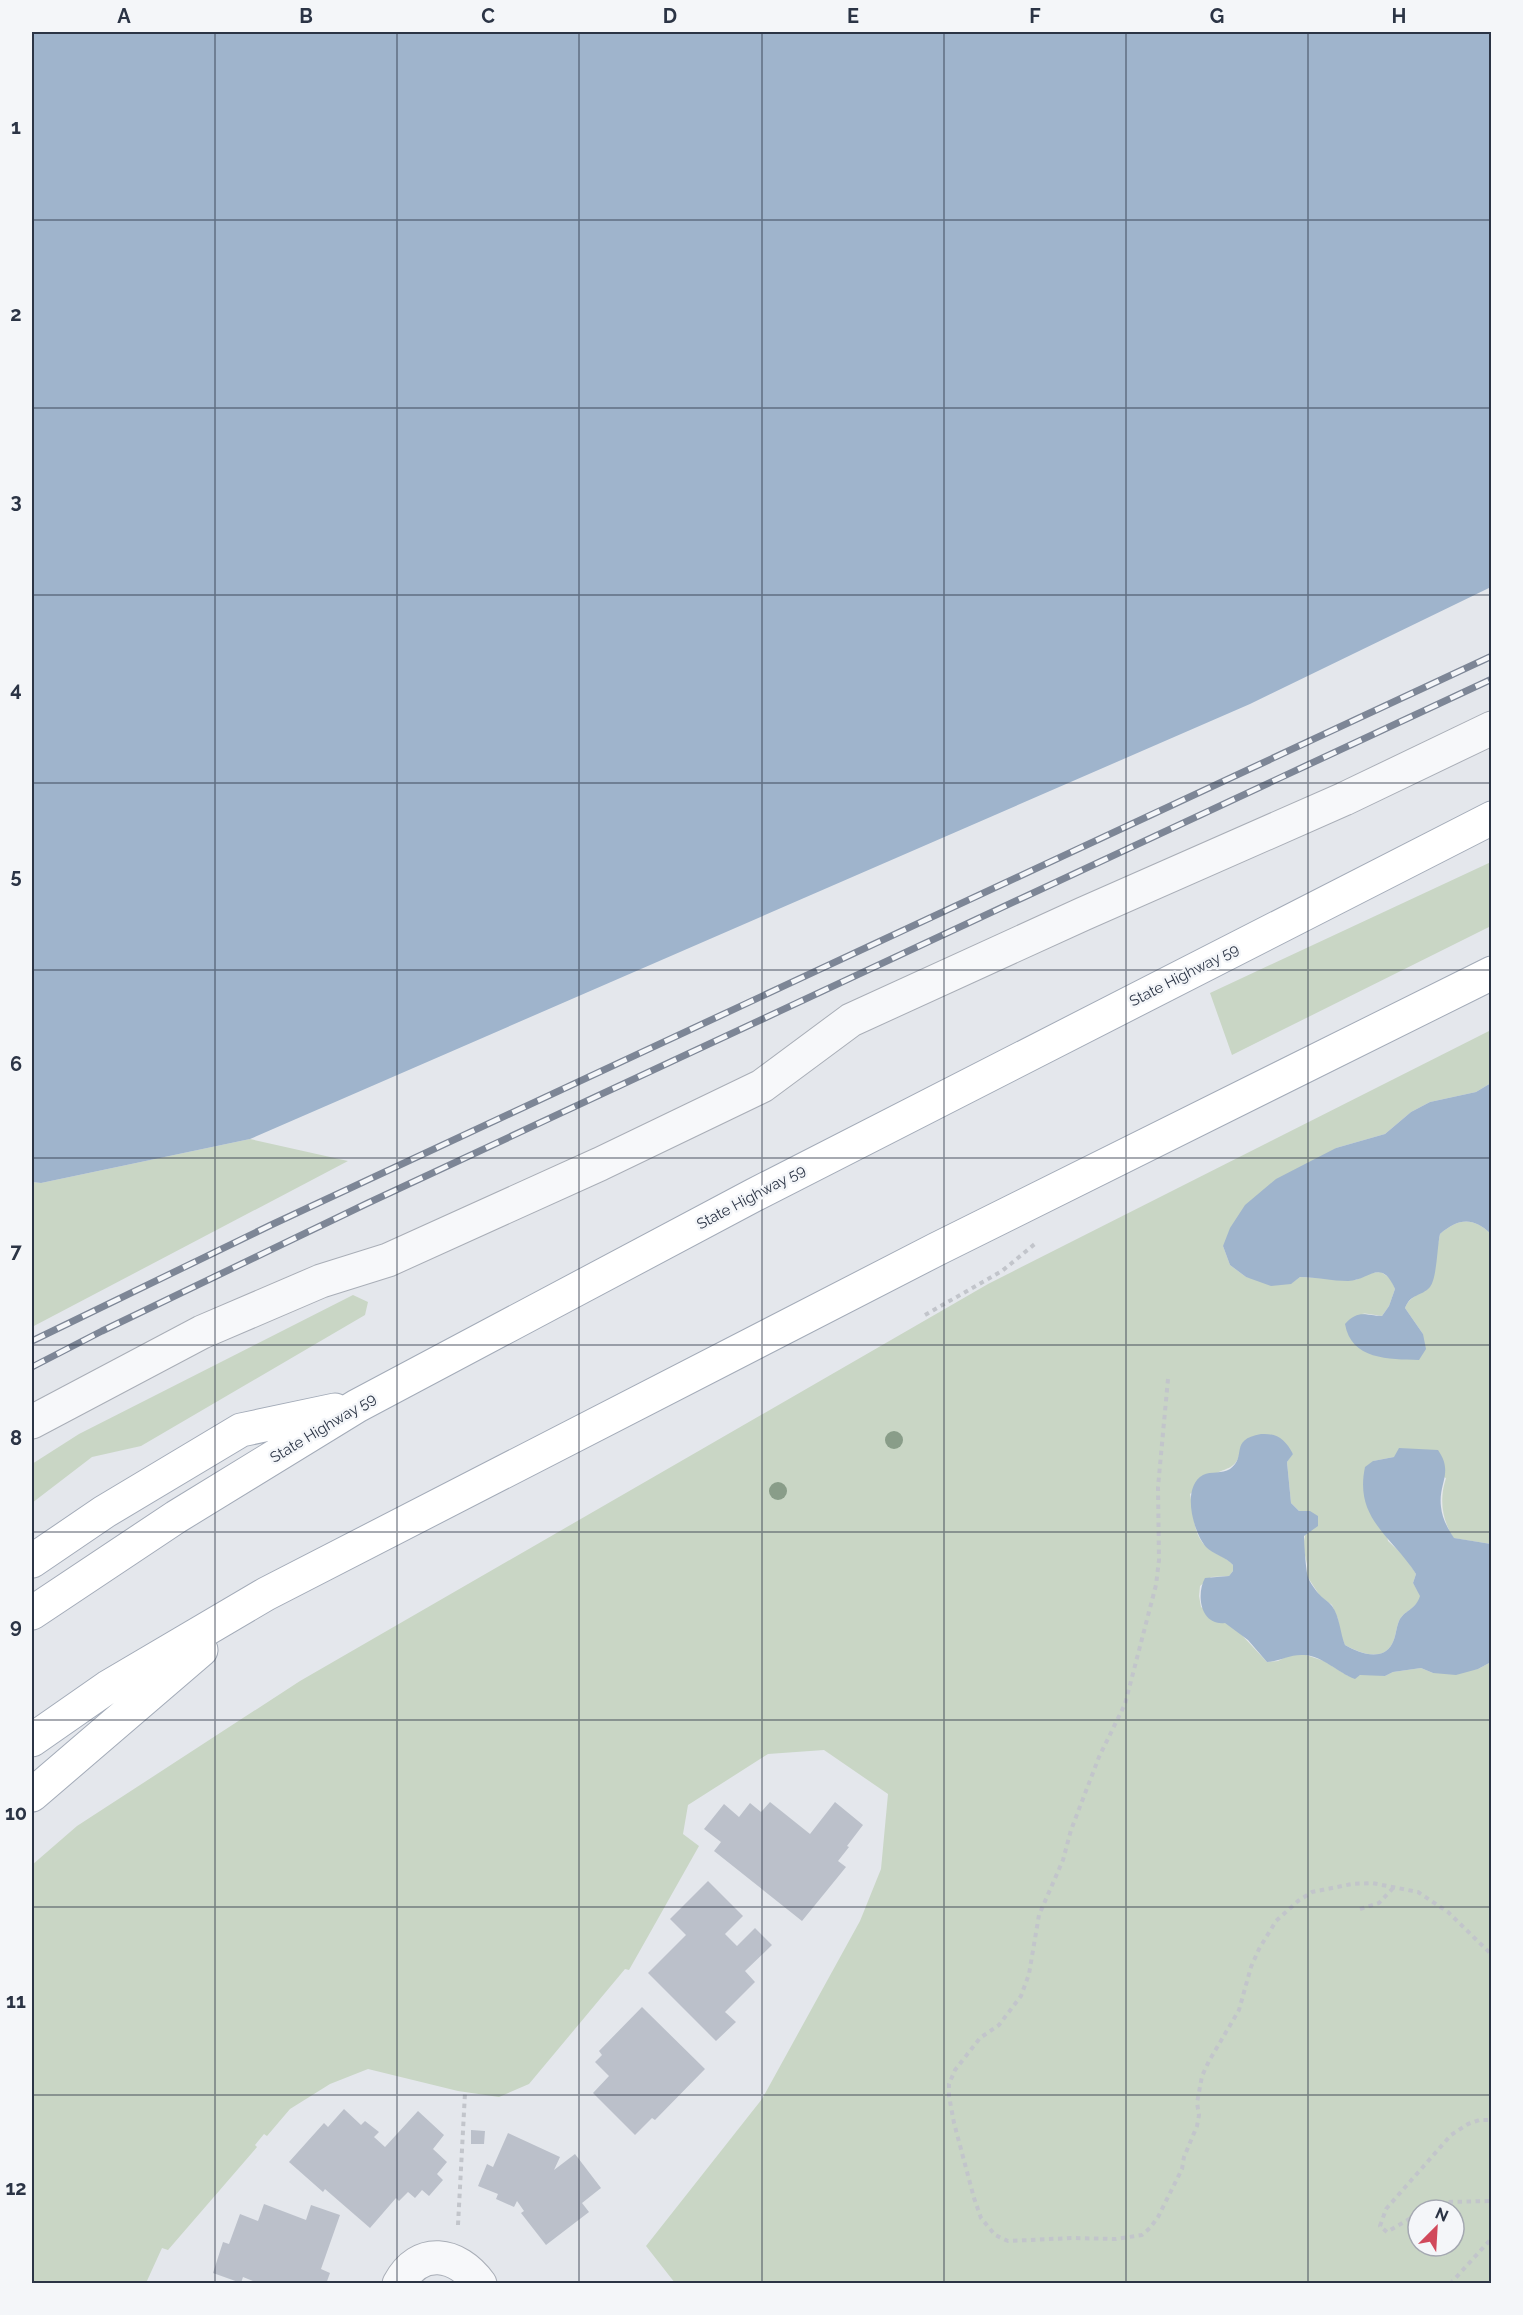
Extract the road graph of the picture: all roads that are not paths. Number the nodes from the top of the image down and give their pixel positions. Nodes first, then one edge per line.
1 (1491, 728) edge
2 (1491, 818) edge
3 (1491, 973) edge
4 (357, 1406) junction
5 (32, 1422) edge
6 (32, 1561) edge
7 (266, 1594) junction
8 (32, 1612) edge
9 (32, 1740) edge
10 (32, 1795) edge
11 (399, 2283) edge
12 (480, 2283) edge

1 - 5 street
2 - 4 main road, State Highway 59
3 - 7 main road
4 - 6 main road
4 - 8 main road, State Highway 59
7 - 9 main road
7 - 10 main road
11 - 12 street

